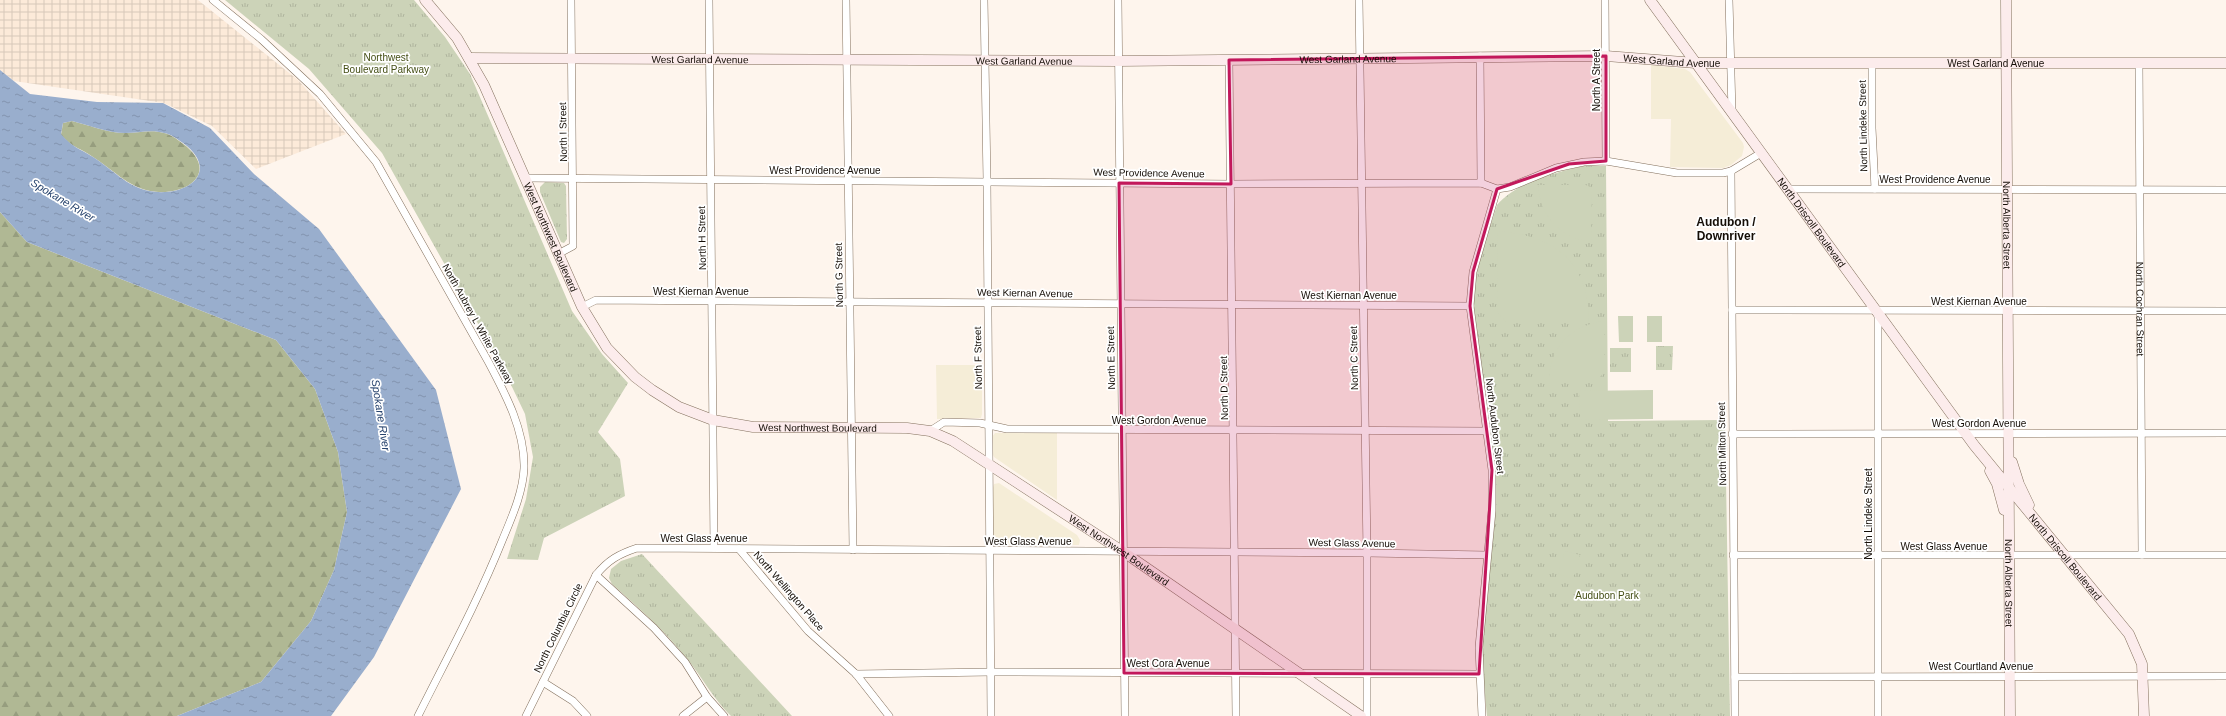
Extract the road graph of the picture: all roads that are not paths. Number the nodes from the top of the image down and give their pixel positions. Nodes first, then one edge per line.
1 (213, 0) edge
2 (425, 0) edge
3 (571, 0) edge
4 (709, 0) edge
5 (846, 0) edge
6 (984, 0) edge
7 (1118, 0) edge
8 (1359, 0) edge
9 (1606, 0) edge
10 (1650, 0) edge
11 (1729, 0) edge
12 (2006, 0) edge
13 (433, 4) edge
14 (1480, 56) junction
15 (1606, 56) junction
16 (469, 58) junction
17 (571, 58) junction
18 (1360, 58) junction
19 (710, 59) junction
20 (985, 60) junction
21 (1229, 60) junction
22 (846, 61) junction
23 (1118, 61) junction
24 (1730, 62) junction
25 (1872, 62) junction
26 (2006, 62) junction
27 (2139, 62) junction
28 (1696, 63) junction
29 (2226, 63) edge
30 (1732, 113) junction
31 (1761, 153) junction
32 (1606, 161) junction
33 (1731, 171) junction
34 (525, 178) junction
35 (573, 178) junction
36 (710, 179) junction
37 (848, 180) junction
38 (987, 181) junction
39 (1119, 182) junction
40 (1481, 183) junction
41 (1231, 184) junction
42 (1362, 184) junction
43 (1497, 189) junction
44 (1788, 189) junction
45 (1875, 189) junction
46 (2008, 189) junction
47 (2138, 190) junction
48 (2226, 190) edge
49 (558, 254) junction
50 (713, 301) junction
51 (850, 302) junction
52 (988, 302) junction
53 (1120, 304) junction
54 (1232, 304) junction
55 (1364, 305) junction
56 (1470, 306) junction
57 (582, 307) junction
58 (1732, 310) junction
59 (1878, 311) junction
60 (2008, 311) junction
61 (2140, 311) junction
62 (2226, 311) edge
63 (713, 420) junction
64 (989, 426) junction
65 (851, 428) junction
66 (1123, 430) junction
67 (1234, 430) junction
68 (930, 431) junction
69 (1366, 431) junction
70 (1487, 431) junction
71 (2008, 432) junction
72 (1877, 433) junction
73 (1966, 433) junction
74 (2141, 433) junction
75 (2226, 433) edge
76 (1732, 434) junction
77 (1974, 445) junction
78 (2009, 450) junction
79 (989, 463) junction
80 (2009, 486) junction
81 (2038, 522) junction
82 (2009, 539) junction
83 (714, 548) junction
84 (739, 548) junction
85 (853, 550) junction
86 (990, 550) junction
87 (1122, 551) junction
88 (1236, 552) junction
89 (1367, 553) junction
90 (617, 555) joint
91 (1734, 555) junction
92 (2064, 555) junction
93 (2142, 555) junction
94 (2226, 555) edge
95 (1487, 556) junction
96 (1878, 556) junction
97 (2009, 556) junction
98 (596, 575) junction
99 (1235, 631) junction
100 (991, 672) junction
101 (1124, 673) junction
102 (1236, 673) junction
103 (1298, 673) junction
104 (856, 674) junction
105 (1479, 674) junction
106 (1367, 675) junction
107 (1878, 676) junction
108 (2010, 676) junction
109 (2144, 676) junction
110 (2226, 676) edge
111 (1735, 677) junction
112 (543, 682) junction
113 (707, 697) junction
114 (418, 716) edge
115 (526, 716) edge
116 (587, 716) edge
117 (683, 716) edge
118 (724, 716) edge
119 (889, 716) edge
120 (992, 716) edge
121 (1125, 716) edge
122 (1236, 716) edge
123 (1361, 716) edge
124 (1367, 716) edge
125 (1482, 716) edge
126 (1735, 716) edge
127 (1878, 716) edge
128 (2010, 716) edge
129 (2144, 716) edge

1 - 114 street, North Aubrey L White Parkway
2 - 13 main road, West Northwest Boulevard
3 - 17 street, North I Street
4 - 19 street, North H Street
5 - 22 street, North G Street
6 - 20 street, North F Street
7 - 23 street, North E Street
8 - 18 street, North C Street
9 - 15 street, North A Street
10 - 28 main road, North Driscoll Boulevard
11 - 24 street
12 - 26 main road, North Alberta Street
13 - 16 main road, West Northwest Boulevard
14 - 15 main road, West Garland Avenue
14 - 18 main road, West Garland Avenue
14 - 40 street
15 - 28 main road, West Garland Avenue
15 - 32 street, North A Street
16 - 17 main road, West Garland Avenue
16 - 34 main road, West Northwest Boulevard
17 - 19 main road, West Garland Avenue
17 - 35 street, North I Street
18 - 21 main road, West Garland Avenue
18 - 42 street, North C Street
19 - 22 main road, West Garland Avenue
19 - 36 street, North H Street
20 - 22 main road, West Garland Avenue
20 - 23 main road, West Garland Avenue
20 - 38 street, North F Street
21 - 23 main road, West Garland Avenue
21 - 41 street, North D Street
22 - 37 street, North G Street
23 - 39 street, North E Street
24 - 25 main road, West Garland Avenue
24 - 28 main road, West Garland Avenue
24 - 30 street
25 - 26 main road, West Garland Avenue
25 - 45 street, North Lindeke Street
26 - 27 main road, West Garland Avenue
26 - 46 main road, North Alberta Street
27 - 29 main road, West Garland Avenue
27 - 47 street, North Cochran Street
28 - 30 main road, North Driscoll Boulevard
30 - 31 main road, North Driscoll Boulevard
31 - 33 street
31 - 44 main road, North Driscoll Boulevard
32 - 33 street
32 - 43 street
33 - 58 street, North Milton Street
34 - 35 street, West Providence Avenue
34 - 49 main road, West Northwest Boulevard
35 - 36 street, West Providence Avenue
35 - 49 street, North I Street
36 - 37 street, West Providence Avenue
36 - 50 street, North H Street
37 - 38 street, West Providence Avenue
37 - 51 street, North G Street
38 - 39 street, West Providence Avenue
38 - 52 street, North F Street
39 - 41 street, West Providence Avenue
39 - 53 street, North E Street
40 - 42 street, West Providence Avenue
40 - 43 street, West Providence Avenue
41 - 42 street, West Providence Avenue
41 - 54 street, North D Street
42 - 55 street, North C Street
43 - 56 street, North Audubon Street
44 - 45 street, West Providence Avenue
44 - 59 main road, North Driscoll Boulevard
45 - 46 street, West Providence Avenue
46 - 47 street, West Providence Avenue
46 - 60 main road, North Alberta Street
47 - 48 street, West Providence Avenue
47 - 61 street, North Cochran Street
49 - 57 main road, West Northwest Boulevard
50 - 51 street, West Kiernan Avenue
50 - 57 street, West Kiernan Avenue
50 - 63 street, North H Street
51 - 52 street, West Kiernan Avenue
51 - 65 street, North G Street
52 - 53 street, West Kiernan Avenue
52 - 64 street, North F Street
53 - 54 street, West Kiernan Avenue
53 - 66 street, North E Street
54 - 55 street, West Kiernan Avenue
54 - 67 street, North D Street
55 - 56 street, West Kiernan Avenue
55 - 69 street, North C Street
56 - 70 street, North Audubon Street
57 - 63 main road, West Northwest Boulevard
58 - 59 street, West Kiernan Avenue
58 - 76 street, North Milton Street
59 - 60 street, West Kiernan Avenue
59 - 72 street, North Lindeke Street
59 - 73 main road, North Driscoll Boulevard
60 - 61 street, West Kiernan Avenue
60 - 71 main road, North Alberta Street
61 - 62 street, West Kiernan Avenue
61 - 74 street, North Cochran Street
63 - 65 main road, West Northwest Boulevard
63 - 83 street, North H Street
64 - 66 street, West Gordon Avenue
64 - 68 street, West Gordon Avenue
64 - 79 street, North F Street
65 - 68 main road, West Northwest Boulevard
65 - 85 street, North G Street
66 - 67 street, West Gordon Avenue
66 - 87 street, North E Street
67 - 69 street, West Gordon Avenue
67 - 88 street, North D Street
68 - 79 main road, West Northwest Boulevard
69 - 70 street, West Gordon Avenue
69 - 89 street, North C Street
70 - 95 street, North Audubon Street
71 - 73 street, West Gordon Avenue
71 - 74 street, West Gordon Avenue
71 - 78 main road, North Alberta Street
72 - 73 street, West Gordon Avenue
72 - 76 street, West Gordon Avenue
72 - 96 street, North Lindeke Street
73 - 77 main road, North Driscoll Boulevard
74 - 75 street, West Gordon Avenue
74 - 93 street, North Cochran Street
76 - 91 street, North Milton Street
77 - 80 main road, North Driscoll Boulevard
77 - 82 main road, North Driscoll Boulevard
78 - 80 main road, North Alberta Street
78 - 81 main road, North Alberta Street
79 - 86 street, North F Street
79 - 87 main road, West Northwest Boulevard
80 - 81 main road, North Driscoll Boulevard
80 - 82 main road, North Alberta Street
81 - 92 main road, North Driscoll Boulevard
82 - 97 main road, North Alberta Street
83 - 84 street, West Glass Avenue
83 - 90 street, West Glass Avenue
84 - 85 street, West Glass Avenue
84 - 104 street, North Wellington Place
85 - 86 street, West Glass Avenue
86 - 87 street, West Glass Avenue
86 - 100 street, North F Street
87 - 88 street, West Glass Avenue
87 - 99 main road, West Northwest Boulevard
87 - 101 street, North E Street
88 - 89 street, West Glass Avenue
88 - 99 street, North D Street
89 - 95 street, West Glass Avenue
89 - 106 street, North C Street
90 - 98 street, North Columbia Circle
91 - 96 street, West Glass Avenue
91 - 111 street, North Milton Street
92 - 93 street, West Glass Avenue
92 - 97 street, West Glass Avenue
92 - 109 main road, North Driscoll Boulevard
93 - 94 street, West Glass Avenue
95 - 105 street, North Audubon Street
96 - 97 street, West Glass Avenue
96 - 107 street, North Lindeke Street
97 - 108 main road, North Alberta Street
98 - 112 street, North Columbia Circle
98 - 113 street
99 - 102 street, North D Street
99 - 103 main road, West Northwest Boulevard
100 - 101 street, West Cora Avenue
100 - 104 street, West Cora Avenue
100 - 120 street, North F Street
101 - 102 street, West Cora Avenue
101 - 121 street, North E Street
102 - 103 street, West Cora Avenue
102 - 122 street, North D Street
103 - 106 street, West Cora Avenue
103 - 123 main road, West Northwest Boulevard
104 - 119 street, North Wellington Place
105 - 106 street, West Cora Avenue
105 - 125 street, North Audubon Street
106 - 124 street, North C Street
107 - 108 street, West Courtland Avenue
107 - 111 street, West Courtland Avenue
107 - 127 street, North Lindeke Street
108 - 109 street, West Courtland Avenue
108 - 128 main road, North Alberta Street
109 - 110 street, West Courtland Avenue
109 - 129 main road
111 - 126 street, North Milton Street
112 - 115 street, North Columbia Circle
112 - 116 street
113 - 117 street
113 - 118 street

